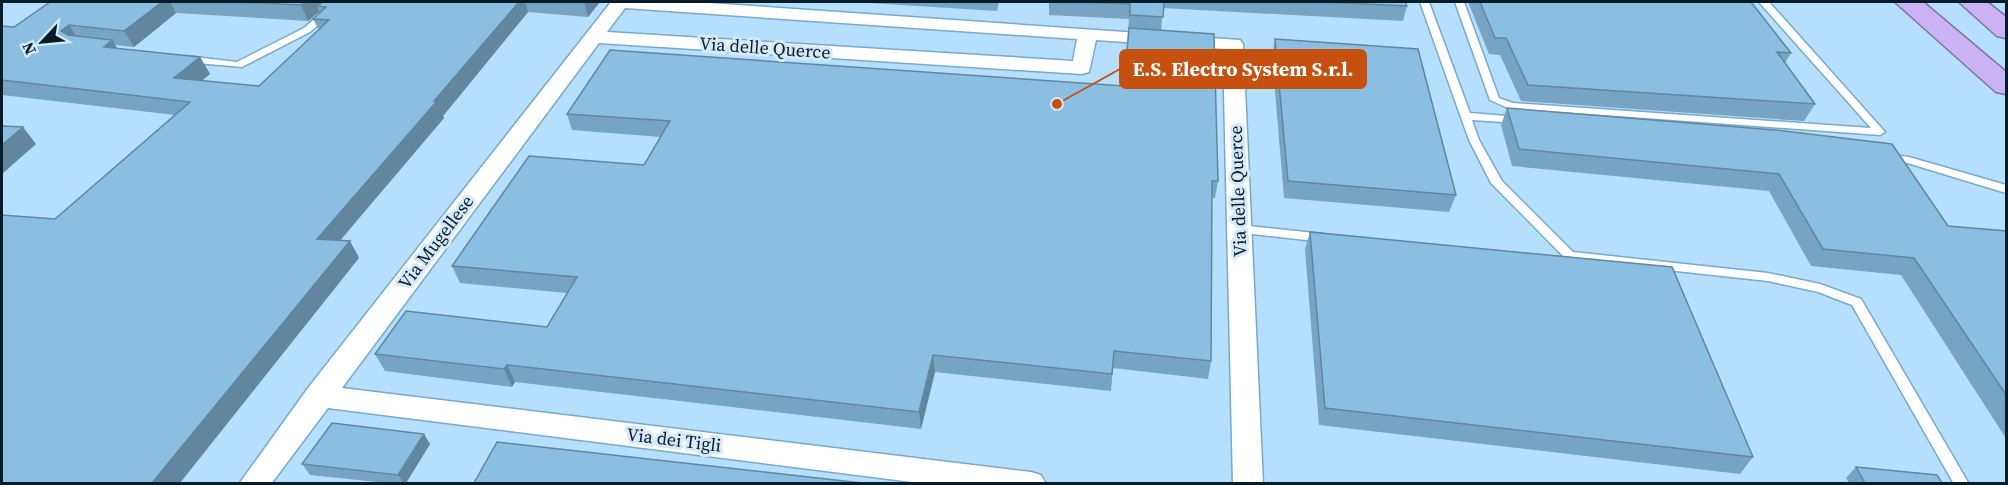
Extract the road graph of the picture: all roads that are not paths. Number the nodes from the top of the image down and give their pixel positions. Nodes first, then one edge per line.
1 (339, 2) edge
2 (620, 2) edge
3 (1424, 2) edge
4 (1459, 2) edge
5 (1764, 2) edge
6 (1908, 2) edge
7 (1939, 2) edge
8 (1972, 2) edge
9 (2007, 30) edge
10 (1087, 34) junction
11 (593, 37) junction
12 (170, 57) edge
13 (2007, 59) edge
14 (2007, 86) edge
15 (1465, 116) junction
16 (1536, 121) edge
17 (1870, 155) edge
18 (2007, 189) edge
19 (1239, 229) junction
20 (1333, 239) edge
21 (1570, 256) junction
22 (1555, 262) edge
23 (318, 396) junction
24 (254, 483) edge
25 (1030, 483) edge
26 (1248, 483) edge
27 (1962, 483) edge

1 - 12 lane
2 - 10 street, Via delle Querce
2 - 11 street, Via Mugellese
3 - 15 lane
4 - 5 lane
6 - 14 highway
7 - 13 highway
8 - 9 highway
10 - 11 street, Via delle Querce
10 - 19 street, Via delle Querce
11 - 23 street, Via Mugellese
15 - 16 lane
15 - 21 lane
17 - 18 lane
19 - 20 lane
19 - 26 street, Via delle Querce
21 - 22 lane
21 - 27 lane
23 - 24 street, Via Mugellese
23 - 25 street, Via dei Tigli

